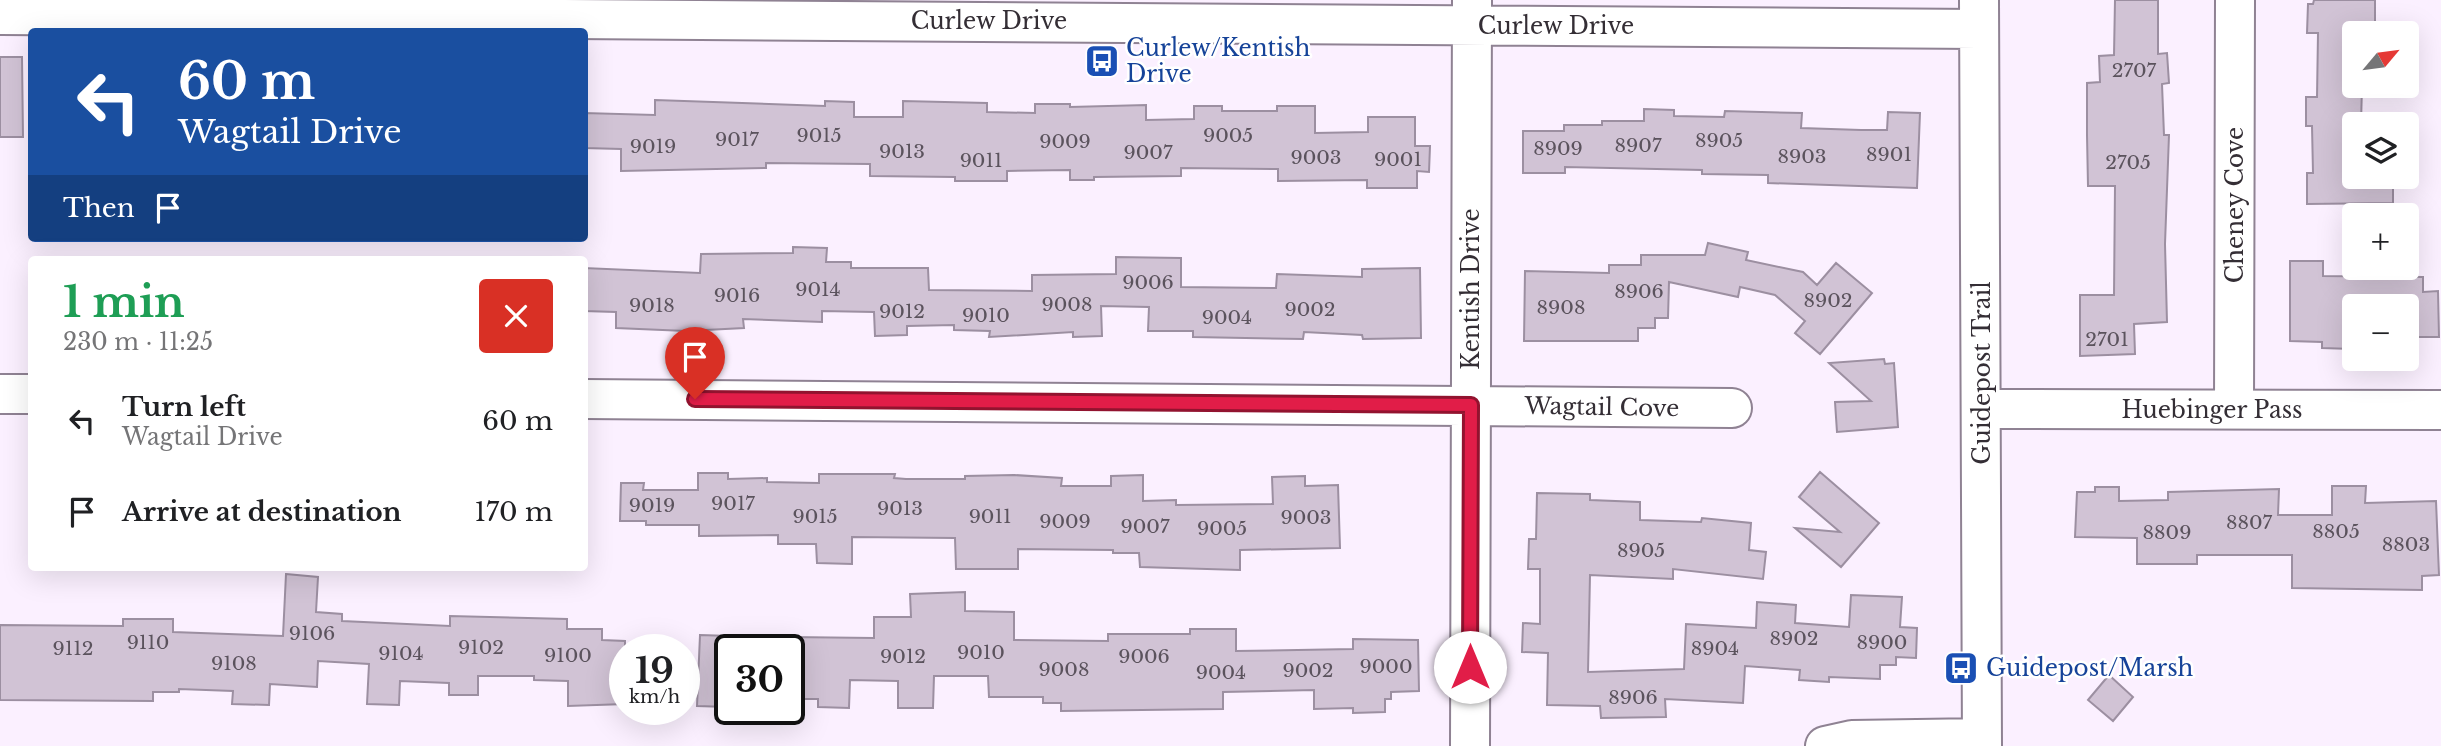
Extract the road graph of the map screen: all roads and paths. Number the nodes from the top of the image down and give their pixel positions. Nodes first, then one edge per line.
1 (2235, 0) edge
2 (609, 9) edge
3 (1043, 11) edge
4 (1472, 13) edge
5 (1978, 14) edge
6 (0, 15) edge
7 (0, 394) edge
8 (28, 394) edge
9 (588, 398) edge
10 (1471, 405) junction
11 (1732, 408) dead end
12 (1983, 409) junction
13 (2235, 409) junction
14 (2441, 410) edge
15 (1982, 742) edge
16 (1469, 746) edge
17 (1825, 746) edge

1 - 13 street, Cheney Cove
2 - 3 street, Curlew Drive
2 - 6 street, Curlew Drive
3 - 4 street, Curlew Drive
4 - 5 street, Curlew Drive
4 - 10 street, Kentish Drive
5 - 12 street, Guidepost Trail
7 - 8 street
9 - 10 street, Wagtail Cove
10 - 11 street, Wagtail Cove
10 - 16 street, Kentish Drive
12 - 13 street, Huebinger Pass
12 - 15 street, Guidepost Trail
13 - 14 street, Huebinger Pass
15 - 17 street

